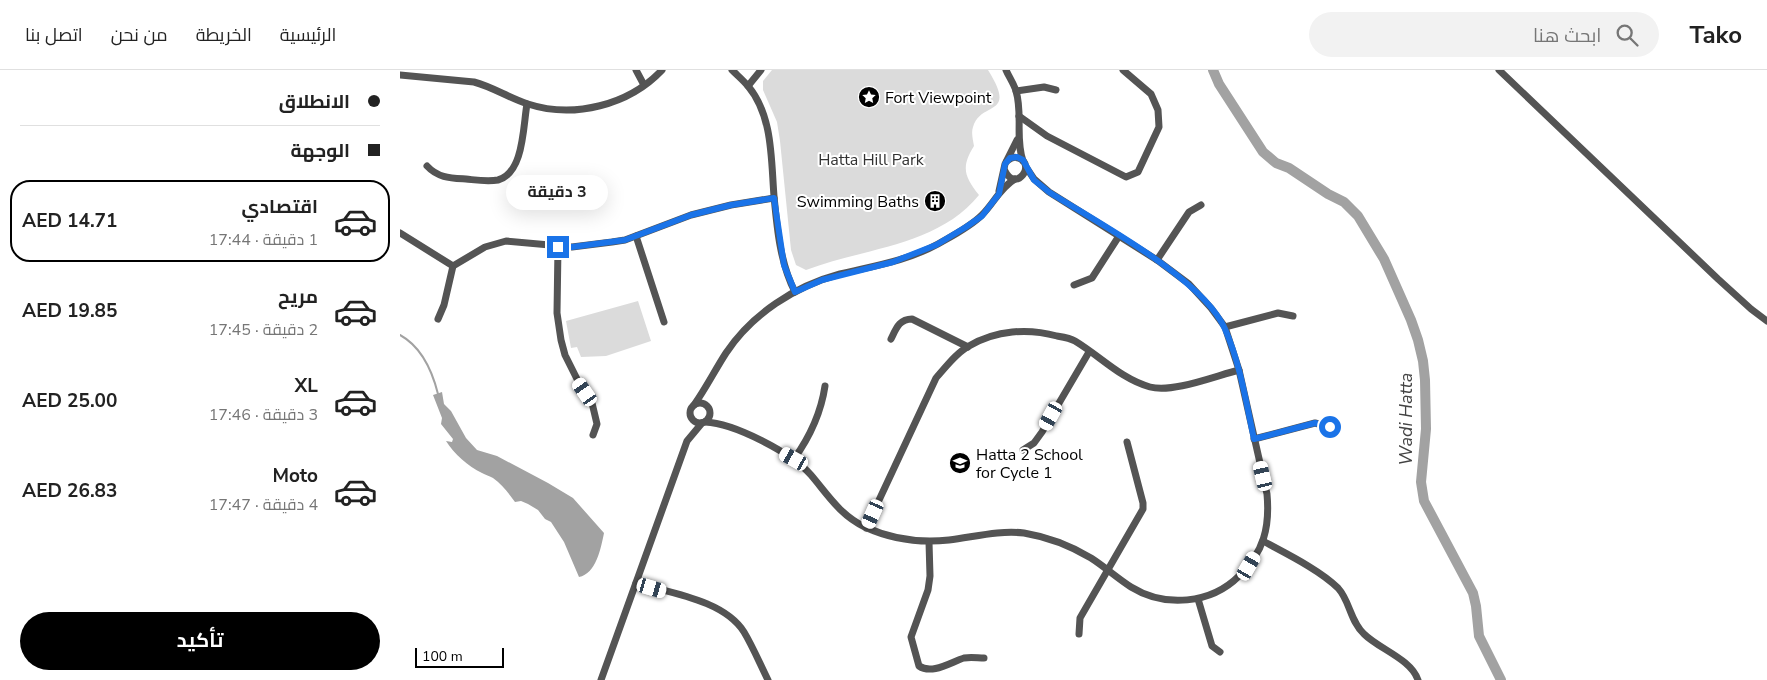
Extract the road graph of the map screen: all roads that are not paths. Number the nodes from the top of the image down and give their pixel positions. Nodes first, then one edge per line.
1 (437, 70) edge
2 (636, 70) edge
3 (662, 70) edge
4 (732, 70) edge
5 (762, 70) edge
6 (1006, 70) edge
7 (1123, 70) edge
8 (1499, 70) edge
9 (400, 75) edge
10 (436, 78) junction
11 (644, 85) junction
12 (748, 86) junction
13 (1056, 90) dead end
14 (1016, 91) junction
15 (526, 104) junction
16 (1019, 116) junction
17 (1018, 136) junction
18 (1007, 161) junction
19 (1025, 164) junction
20 (427, 166) dead end
21 (1005, 171) junction
22 (1017, 179) junction
23 (1034, 180) junction
24 (999, 194) junction
25 (774, 198) junction
26 (1201, 204) dead end
27 (400, 233) edge
28 (636, 236) junction
29 (1119, 236) junction
30 (558, 247) junction
31 (1156, 260) junction
32 (453, 266) junction
33 (1074, 285) dead end
34 (795, 292) junction
35 (1293, 316) dead end
36 (438, 319) dead end
37 (1767, 321) edge
38 (664, 322) dead end
39 (1224, 327) junction
40 (891, 339) dead end
41 (968, 346) junction
42 (1089, 352) junction
43 (1239, 370) junction
44 (709, 382) junction
45 (825, 386) dead end
46 (694, 405) junction
47 (709, 410) junction
48 (690, 416) junction
49 (703, 422) junction
50 (725, 425) junction
51 (1330, 427) dead end
52 (593, 435) dead end
53 (1254, 439) junction
54 (687, 441) junction
55 (1127, 442) dead end
56 (1023, 450) dead end
57 (794, 459) junction
58 (866, 528) junction
59 (1263, 541) junction
60 (929, 542) junction
61 (1109, 571) junction
62 (636, 583) junction
63 (1198, 599) junction
64 (1079, 634) dead end
65 (1220, 652) dead end
66 (984, 658) dead end
67 (601, 680) edge
68 (768, 680) edge
69 (1418, 680) edge

1 - 10 street
2 - 11 street
3 - 11 street
4 - 12 street
5 - 12 street
6 - 14 street
7 - 16 street
8 - 37 street
9 - 10 street
10 - 15 street
11 - 15 street
12 - 25 street
13 - 14 street
14 - 16 street
15 - 20 street
16 - 17 street
17 - 18 street
17 - 19 street
18 - 19 street
18 - 21 street
19 - 22 street
19 - 23 street
21 - 22 street
21 - 24 street
22 - 23 street
22 - 24 street
23 - 29 street
24 - 34 street
25 - 28 street
25 - 34 street
26 - 31 street
27 - 32 street
28 - 30 street
28 - 38 street
29 - 31 street
29 - 33 street
30 - 32 street
30 - 52 street
31 - 39 street
32 - 36 street
34 - 44 street
35 - 39 street
39 - 43 street
40 - 41 street
41 - 42 street
41 - 58 street
42 - 43 street
42 - 56 street
43 - 53 street
44 - 46 street
44 - 47 street
45 - 57 street
46 - 47 street
46 - 48 street
47 - 49 street
47 - 50 street
48 - 49 street
48 - 54 street
49 - 50 street
49 - 54 street
50 - 57 street
51 - 53 street
53 - 59 street
54 - 62 street
55 - 61 street
57 - 58 street
58 - 60 street
59 - 63 street
59 - 69 street
60 - 61 street
60 - 66 street
61 - 63 street
61 - 64 street
62 - 67 street
62 - 68 street
63 - 65 street

